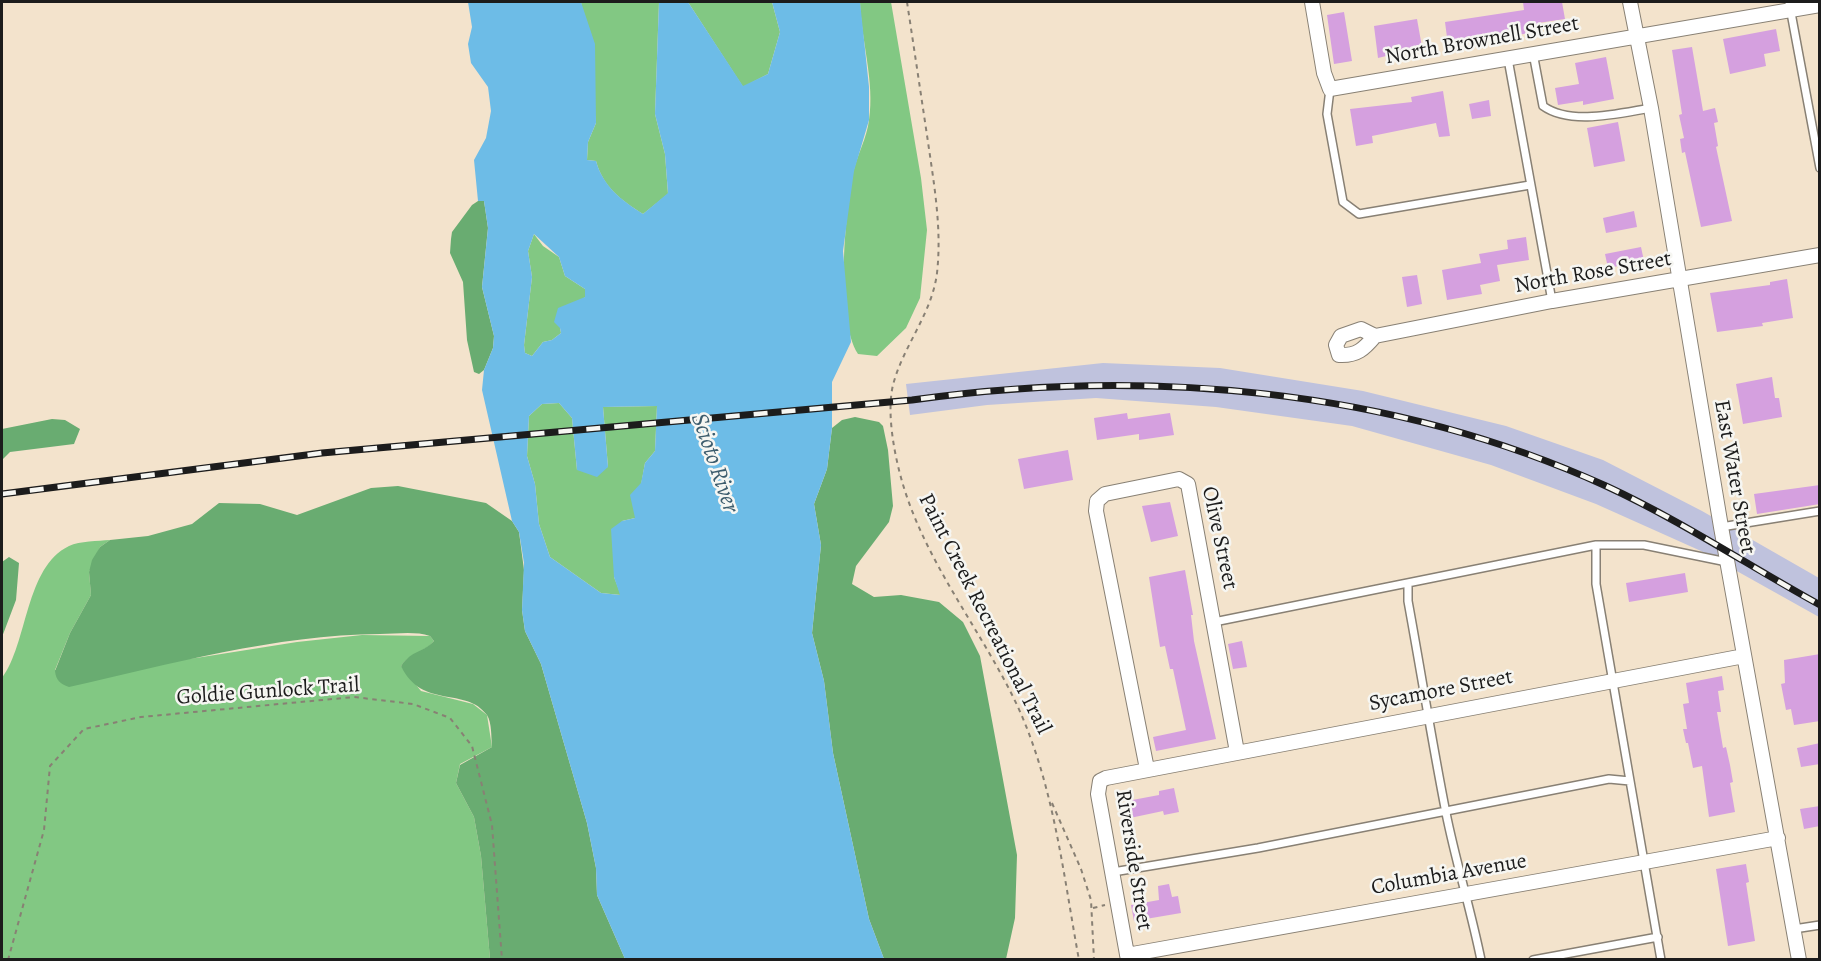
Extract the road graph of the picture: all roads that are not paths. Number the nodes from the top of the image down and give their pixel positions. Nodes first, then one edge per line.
1 (1312, 2) edge
2 (1630, 2) edge
3 (1820, 5) edge
4 (1790, 6) edge
5 (1636, 36) junction
6 (1533, 53) junction
7 (1508, 58) junction
8 (1330, 89) junction
9 (1651, 108) junction
10 (1820, 168) edge
11 (1530, 185) junction
12 (1820, 255) edge
13 (1679, 279) junction
14 (1552, 301) junction
15 (1375, 336) dead end
16 (1820, 511) edge
17 (1721, 527) junction
18 (1596, 545) junction
19 (1727, 562) junction
20 (1408, 584) junction
21 (1214, 622) junction
22 (1744, 656) junction
23 (1612, 681) junction
24 (1428, 715) junction
25 (1238, 752) junction
26 (1147, 769) junction
27 (1630, 781) junction
28 (1446, 812) junction
29 (1778, 838) junction
30 (1645, 861) junction
31 (1113, 872) junction
32 (1466, 893) junction
33 (1820, 925) edge
34 (1794, 929) junction
35 (1658, 937) junction
36 (1128, 957) edge
37 (1481, 960) edge
38 (1533, 960) edge
39 (1662, 960) edge
40 (1799, 960) edge

1 - 8 street
2 - 5 street, East Water Street
3 - 4 street, North Brownell Street
4 - 5 street, North Brownell Street
4 - 10 lane
5 - 6 street, North Brownell Street
5 - 9 street, East Water Street
6 - 7 street, North Brownell Street
6 - 9 lane
7 - 8 street, North Brownell Street
7 - 11 lane
8 - 11 lane
9 - 13 street, East Water Street
11 - 14 lane
12 - 13 street, North Rose Street
13 - 14 street, North Rose Street
13 - 17 street, East Water Street
14 - 15 street, North Rose Street
16 - 17 lane
17 - 19 street, East Water Street
18 - 19 lane
18 - 20 lane
18 - 23 lane
19 - 22 street, East Water Street
20 - 21 lane
20 - 24 lane
21 - 25 street, Olive Street
21 - 26 street, Olive Street
22 - 23 street, Sycamore Street
22 - 29 street, East Water Street
23 - 24 street, Sycamore Street
23 - 27 lane
24 - 25 street, Sycamore Street
24 - 28 lane
25 - 26 street, Sycamore Street
26 - 31 street, Riverside Street
27 - 28 lane
27 - 30 lane
28 - 31 lane
28 - 32 lane
29 - 30 street, Columbia Avenue
29 - 34 street, East Water Street
30 - 32 street, Columbia Avenue
30 - 35 lane
31 - 36 street, Riverside Street
32 - 36 street, Columbia Avenue
32 - 37 lane
33 - 34 lane
34 - 40 street, East Water Street
35 - 38 lane
35 - 39 lane

